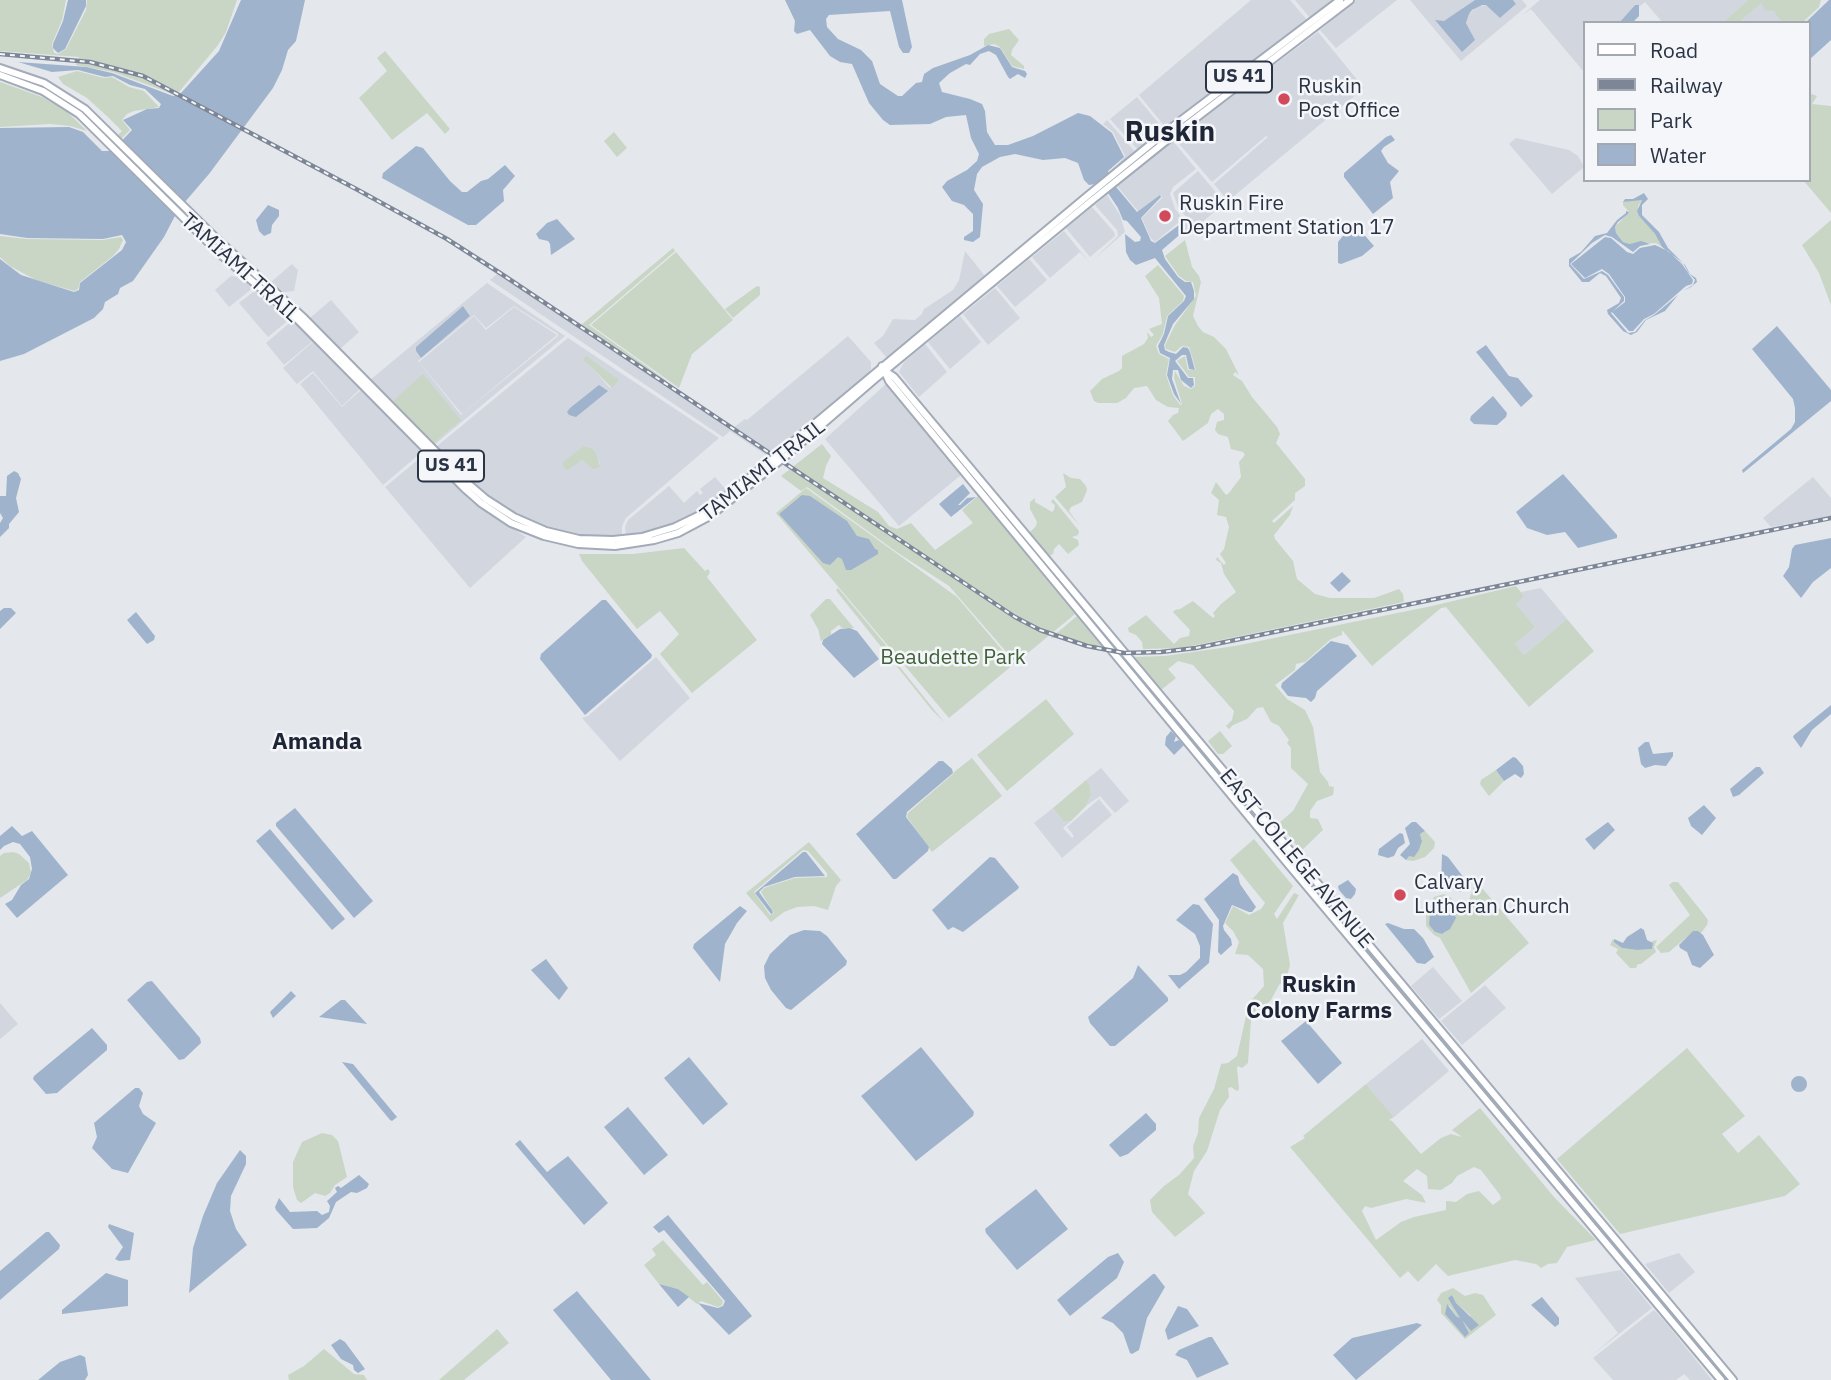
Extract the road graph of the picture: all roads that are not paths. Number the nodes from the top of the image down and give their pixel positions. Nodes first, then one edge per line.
1 (1340, 0) edge
2 (1350, 0) edge
3 (1271, 53) junction
4 (0, 68) edge
5 (0, 75) edge
6 (1251, 76) junction
7 (1236, 79) junction
8 (1218, 101) junction
9 (111, 139) junction
10 (1113, 179) junction
11 (1098, 192) junction
12 (925, 330) junction
13 (924, 340) junction
14 (883, 368) junction
15 (1041, 554) junction
16 (1039, 562) junction
17 (1194, 743) junction
18 (1224, 773) junction
19 (1721, 1380) edge
20 (1733, 1380) edge

1 - 3 main road, TAMIAMI TRAIL / US 41
2 - 6 main road, TAMIAMI TRAIL / US 41
3 - 6 main road
3 - 7 main road, TAMIAMI TRAIL / US 41
4 - 9 main road, TAMIAMI TRAIL / US 41
5 - 9 main road, TAMIAMI TRAIL / US 41
6 - 8 main road, TAMIAMI TRAIL / US 41
7 - 8 main road
7 - 10 main road, TAMIAMI TRAIL / US 41
8 - 10 main road, TAMIAMI TRAIL / US 41
9 - 14 main road, TAMIAMI TRAIL / US 41, bridge
10 - 11 main road, TAMIAMI TRAIL / US 41
11 - 12 main road, TAMIAMI TRAIL / US 41
11 - 13 main road, TAMIAMI TRAIL / US 41
12 - 13 main road
12 - 14 main road, TAMIAMI TRAIL / US 41
13 - 14 main road, TAMIAMI TRAIL / US 41
14 - 15 main road, EAST COLLEGE AVENUE
14 - 16 main road, EAST COLLEGE AVENUE
15 - 16 main road
15 - 17 main road, EAST COLLEGE AVENUE
16 - 17 main road, EAST COLLEGE AVENUE
17 - 18 main road, EAST COLLEGE AVENUE
17 - 18 main road
17 - 19 main road, EAST COLLEGE AVENUE
18 - 20 main road, EAST COLLEGE AVENUE

